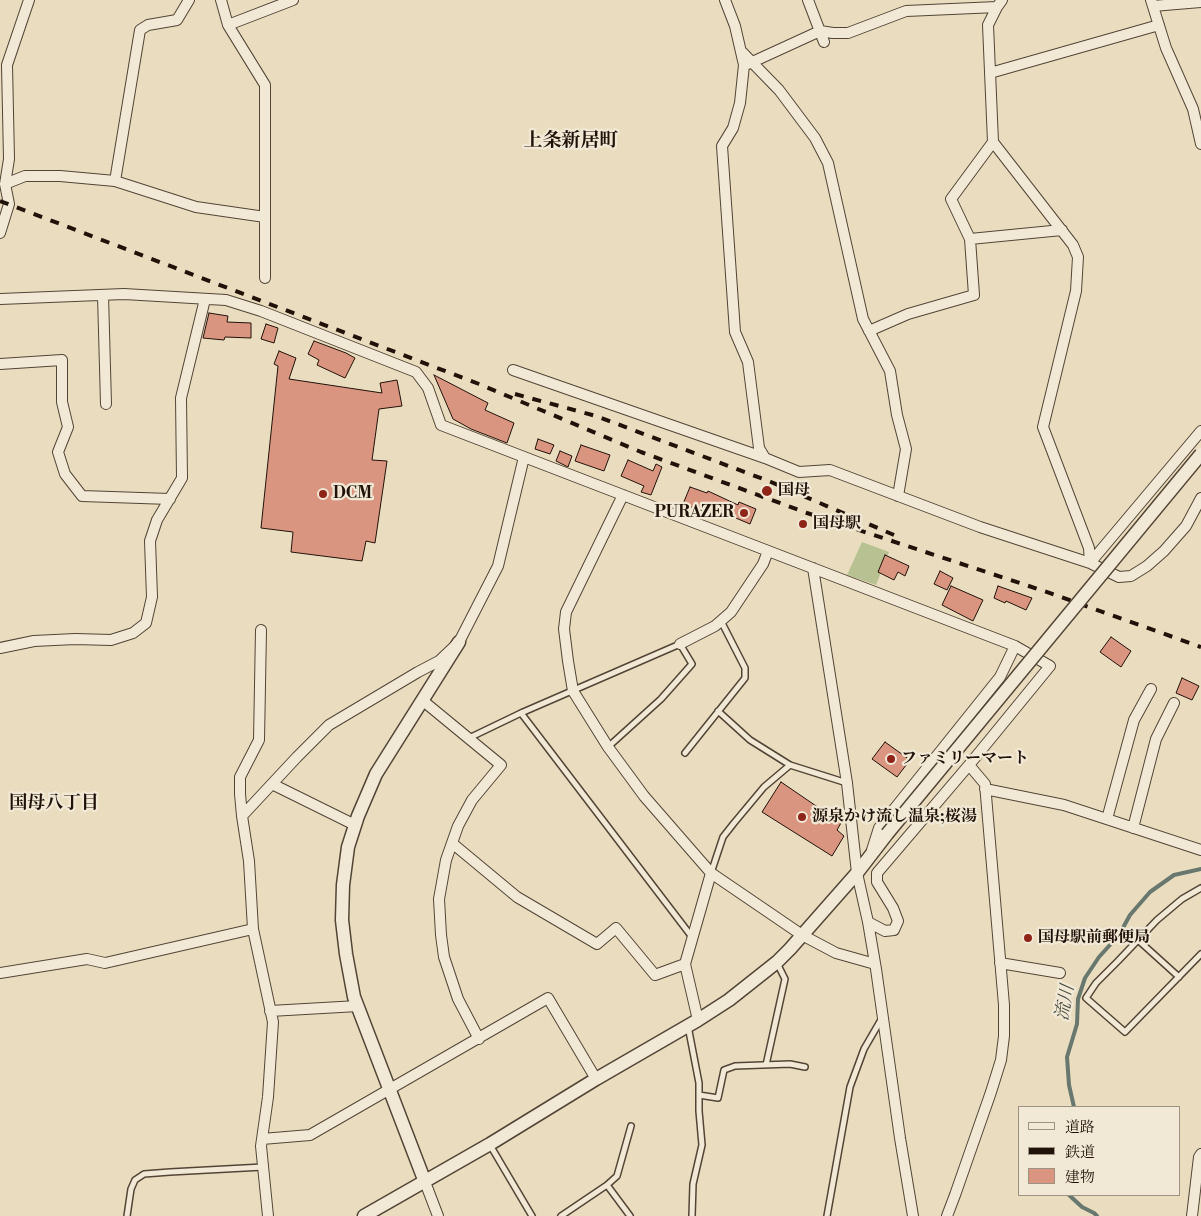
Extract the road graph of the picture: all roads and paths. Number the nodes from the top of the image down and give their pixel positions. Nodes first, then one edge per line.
1 (29, 0) edge
2 (189, 0) edge
3 (221, 0) edge
4 (293, 0) edge
5 (725, 0) edge
6 (808, 0) edge
7 (1201, 2) edge
8 (1152, 3) edge
9 (950, 4) edge
10 (1000, 4) edge
11 (228, 25) junction
12 (1158, 25) junction
13 (820, 31) junction
14 (824, 42) dead end
15 (4, 59) edge
16 (748, 64) junction
17 (990, 73) junction
18 (4, 106) edge
19 (993, 142) junction
20 (1201, 144) edge
21 (115, 181) junction
22 (5, 184) junction
23 (264, 217) junction
24 (1062, 230) junction
25 (0, 233) edge
26 (970, 239) junction
27 (265, 278) dead end
28 (103, 295) junction
29 (0, 299) edge
30 (205, 299) junction
31 (869, 331) junction
32 (0, 364) edge
33 (513, 370) dead end
34 (106, 404) dead end
35 (1201, 432) edge
36 (1201, 454) edge
37 (524, 457) junction
38 (765, 458) junction
39 (623, 495) junction
40 (898, 496) junction
41 (1201, 498) edge
42 (170, 499) junction
43 (768, 551) junction
44 (1090, 563) junction
45 (813, 568) junction
46 (721, 621) junction
47 (261, 630) dead end
48 (459, 642) junction
49 (680, 644) junction
50 (1015, 646) junction
51 (0, 648) edge
52 (1151, 689) dead end
53 (574, 691) junction
54 (422, 700) junction
55 (1174, 703) dead end
56 (718, 711) junction
57 (521, 713) junction
58 (469, 738) junction
59 (608, 747) junction
60 (684, 753) dead end
61 (790, 765) junction
62 (969, 766) junction
63 (848, 783) junction
64 (272, 784) junction
65 (985, 789) junction
66 (242, 816) junction
67 (1107, 819) junction
68 (355, 825) junction
69 (1133, 828) junction
70 (452, 843) junction
71 (1201, 850) edge
72 (870, 856) junction
73 (711, 873) junction
74 (857, 873) junction
75 (1201, 888) edge
76 (868, 922) junction
77 (253, 929) junction
78 (802, 935) junction
79 (692, 937) junction
80 (1138, 940) junction
81 (1201, 954) edge
82 (777, 962) junction
83 (685, 964) junction
84 (876, 964) junction
85 (1000, 964) junction
86 (0, 973) edge
87 (1060, 973) dead end
88 (1178, 977) junction
89 (358, 1006) junction
90 (270, 1011) junction
91 (882, 1017) junction
92 (693, 1023) junction
93 (479, 1039) junction
94 (766, 1065) junction
95 (805, 1067) dead end
96 (596, 1078) junction
97 (390, 1089) junction
98 (699, 1095) junction
99 (631, 1126) dead end
100 (262, 1139) junction
101 (490, 1144) junction
102 (1201, 1154) edge
103 (263, 1167) junction
104 (425, 1182) junction
105 (608, 1185) junction
106 (127, 1216) edge
107 (268, 1216) edge
108 (364, 1216) edge
109 (438, 1216) edge
110 (532, 1216) edge
111 (561, 1216) edge
112 (630, 1216) edge
113 (692, 1216) edge
114 (827, 1216) edge
115 (913, 1216) edge
116 (947, 1216) edge
117 (1192, 1216) edge

1 - 15 street
2 - 21 street
3 - 11 street
4 - 11 street
5 - 16 street
6 - 13 street
7 - 8 street
8 - 12 street
9 - 10 street
9 - 13 street
10 - 17 street
11 - 23 street
12 - 17 street
12 - 20 street
13 - 14 street
13 - 16 street
15 - 18 street
16 - 31 street
16 - 38 street
17 - 19 street
18 - 22 street
19 - 24 street
19 - 26 street
21 - 22 street
21 - 23 street
22 - 25 street
23 - 27 street
24 - 26 street
24 - 44 street
26 - 31 street
28 - 29 street
28 - 30 street
28 - 34 street
30 - 37 street
30 - 42 street
31 - 40 street
32 - 42 street
33 - 38 street
35 - 44 street
36 - 72 street, bridge
37 - 39 street
37 - 48 street
38 - 40 street
39 - 43 street
39 - 53 street
40 - 44 street
41 - 44 street
42 - 51 street
43 - 45 street
43 - 46 street
45 - 50 street
45 - 63 street
46 - 49 street
46 - 56 lane
47 - 66 street
48 - 54 street
48 - 64 street
49 - 53 lane
49 - 59 lane
50 - 62 street
50 - 72 street
52 - 67 street
53 - 57 lane
53 - 59 street
54 - 58 street
54 - 68 street
55 - 69 street
56 - 60 lane
56 - 61 lane
57 - 58 lane
57 - 79 lane
58 - 70 street
59 - 73 street
61 - 63 lane
61 - 73 lane
62 - 65 street
62 - 76 street
63 - 74 street
64 - 66 street
64 - 68 street
65 - 67 street
65 - 85 street
66 - 77 street
67 - 69 street
68 - 89 street
69 - 71 street
70 - 83 street
70 - 93 street
72 - 74 street
73 - 78 street
73 - 79 street
74 - 76 street
74 - 78 street
75 - 80 lane
76 - 84 street
77 - 86 street
77 - 90 street
78 - 82 street
78 - 84 street
79 - 83 street
80 - 88 lane
80 - 88 lane
81 - 88 lane
82 - 92 street
82 - 94 lane
83 - 92 street
84 - 91 street
85 - 87 street
85 - 116 street
89 - 90 street
89 - 97 street
90 - 100 street
91 - 114 lane
91 - 115 street
92 - 96 street
92 - 98 lane
93 - 96 street
93 - 97 street
94 - 95 lane
94 - 98 lane
96 - 101 street
97 - 100 street
97 - 104 street
98 - 113 lane
99 - 105 lane
100 - 103 street
101 - 104 street
101 - 110 lane
102 - 117 street
103 - 106 lane
103 - 107 street
104 - 108 street
104 - 109 street
105 - 111 lane
105 - 112 lane

